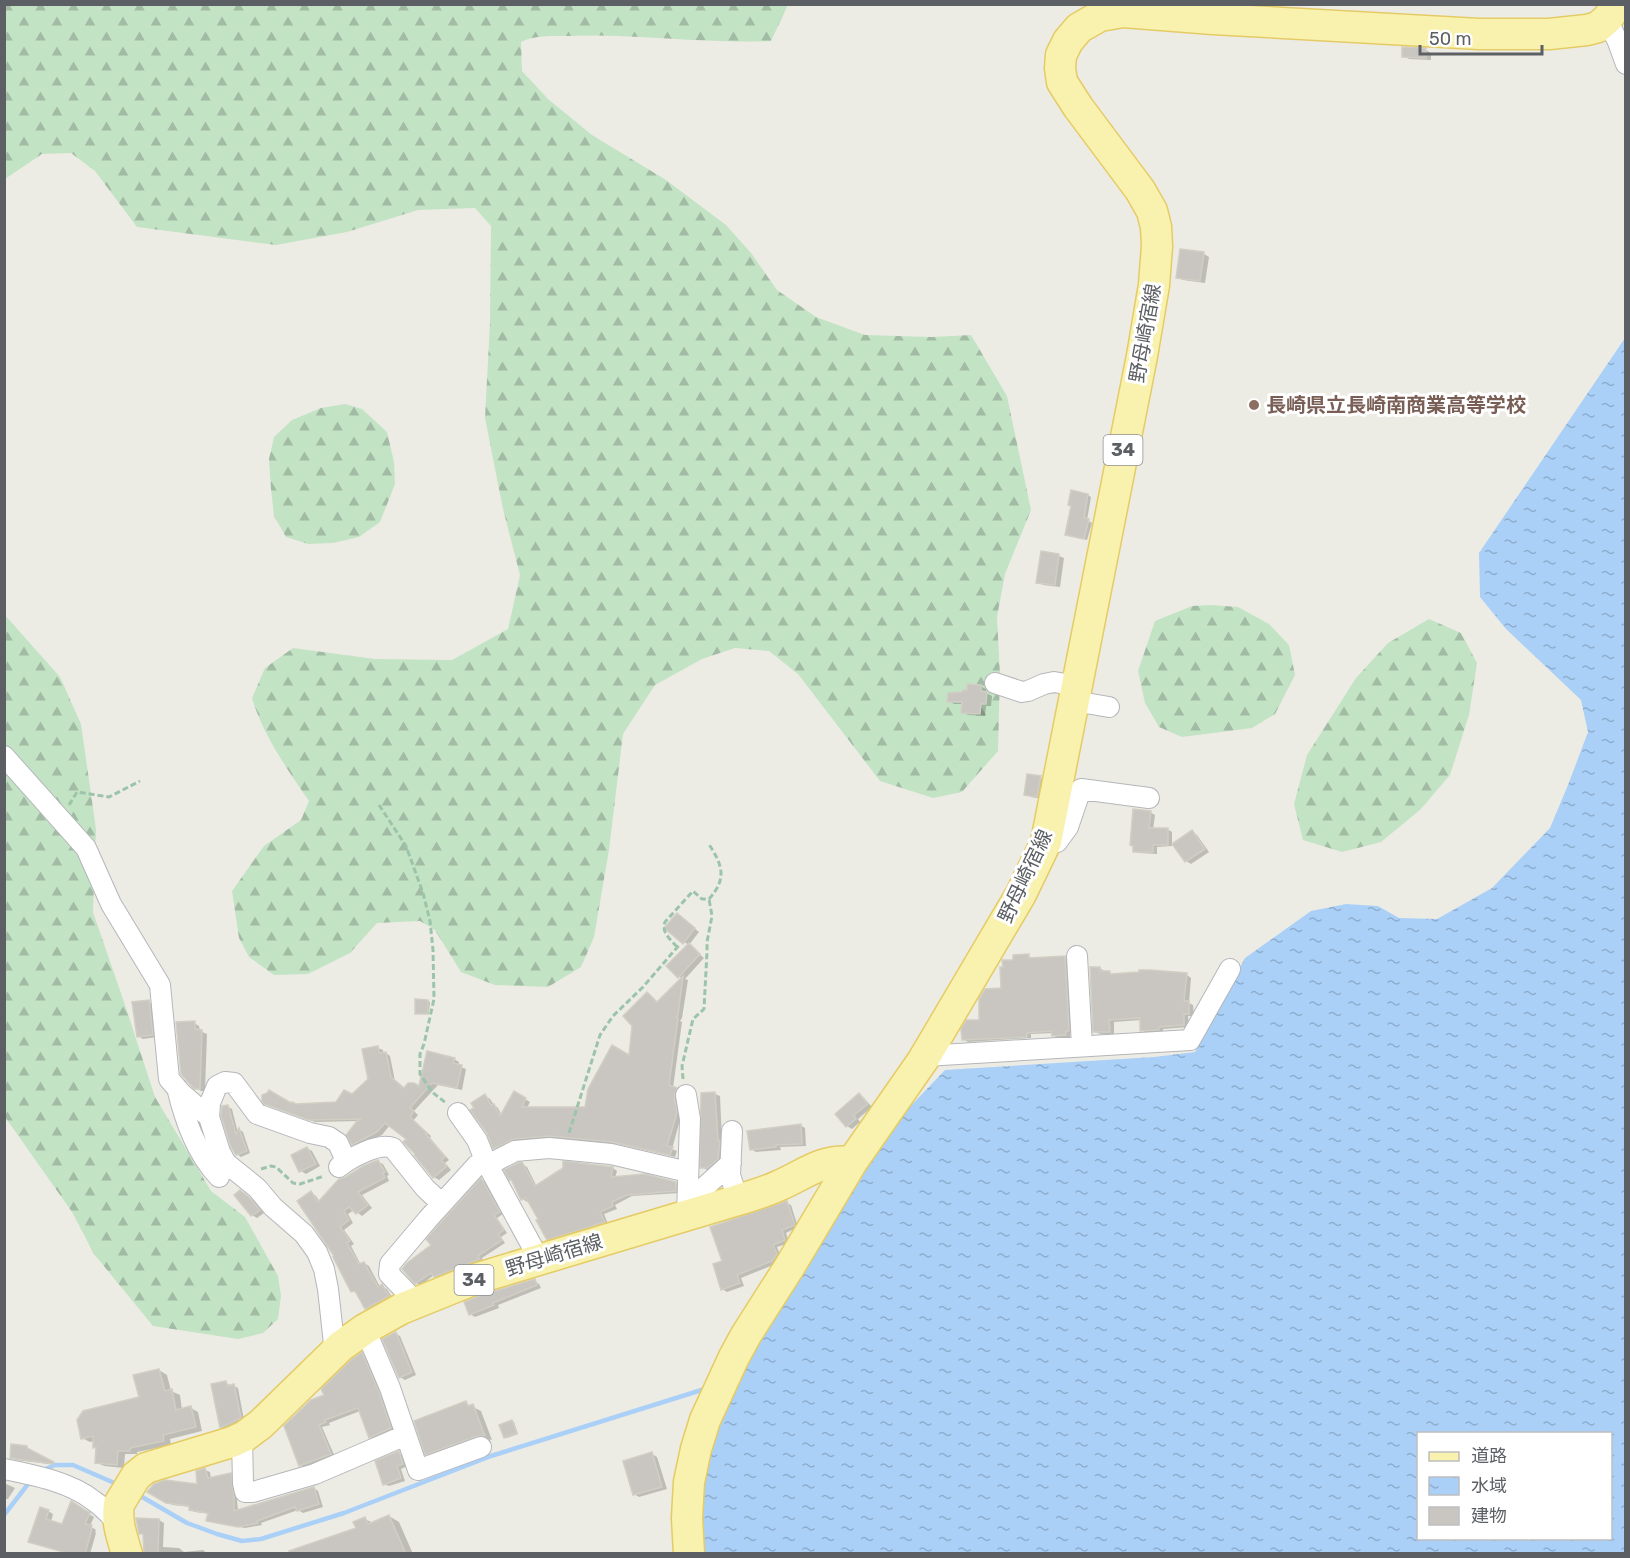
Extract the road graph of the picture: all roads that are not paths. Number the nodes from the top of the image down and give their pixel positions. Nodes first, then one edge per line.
1 (1611, 12) edge
2 (1626, 64) edge
3 (995, 683) dead end
4 (1076, 693) junction
5 (1109, 707) dead end
6 (4, 756) edge
7 (1149, 798) dead end
8 (1046, 842) junction
9 (1077, 956) dead end
10 (1230, 969) dead end
11 (1082, 1046) junction
12 (925, 1056) junction
13 (177, 1088) junction
14 (686, 1095) road end
15 (458, 1113) road end
16 (210, 1117) junction
17 (732, 1131) dead end
18 (852, 1162) junction
19 (487, 1163) junction
20 (731, 1163) junction
21 (688, 1172) junction
22 (219, 1177) dead end
23 (738, 1200) junction
24 (442, 1204) junction
25 (694, 1213) junction
26 (539, 1259) junction
27 (416, 1302) junction
28 (365, 1329) junction
29 (335, 1353) junction
30 (406, 1435) junction
31 (242, 1438) junction
32 (481, 1447) dead end
33 (14, 1471) edge
34 (119, 1514) junction
35 (127, 1554) edge
36 (689, 1554) edge

1 - 2 street
1 - 4 main road, 野母崎宿線 / 34
3 - 4 street
4 - 5 street
4 - 8 main road, 野母崎宿線 / 34
6 - 13 street
7 - 8 street
8 - 12 main road, 野母崎宿線 / 34
9 - 11 street
10 - 11 street
11 - 12 street
12 - 18 main road, 野母崎宿線 / 34
13 - 16 street
13 - 22 street
14 - 21 street
15 - 19 street
16 - 24 street
16 - 29 street
17 - 20 street
18 - 23 main road, 野母崎宿線 / 34
18 - 36 main road, 野母崎宿線 / 34
19 - 21 street
19 - 24 street
19 - 26 street
20 - 23 street
20 - 25 street
21 - 25 street
23 - 25 main road, 野母崎宿線 / 34
24 - 27 street
25 - 26 main road, 野母崎宿線 / 34
26 - 27 main road, 野母崎宿線 / 34
27 - 28 main road, 野母崎宿線 / 34
28 - 29 main road, 野母崎宿線 / 34
28 - 30 street
29 - 31 main road, 野母崎宿線 / 34
30 - 31 street
30 - 32 street
31 - 34 main road, 野母崎宿線 / 34
33 - 34 street
34 - 35 main road

